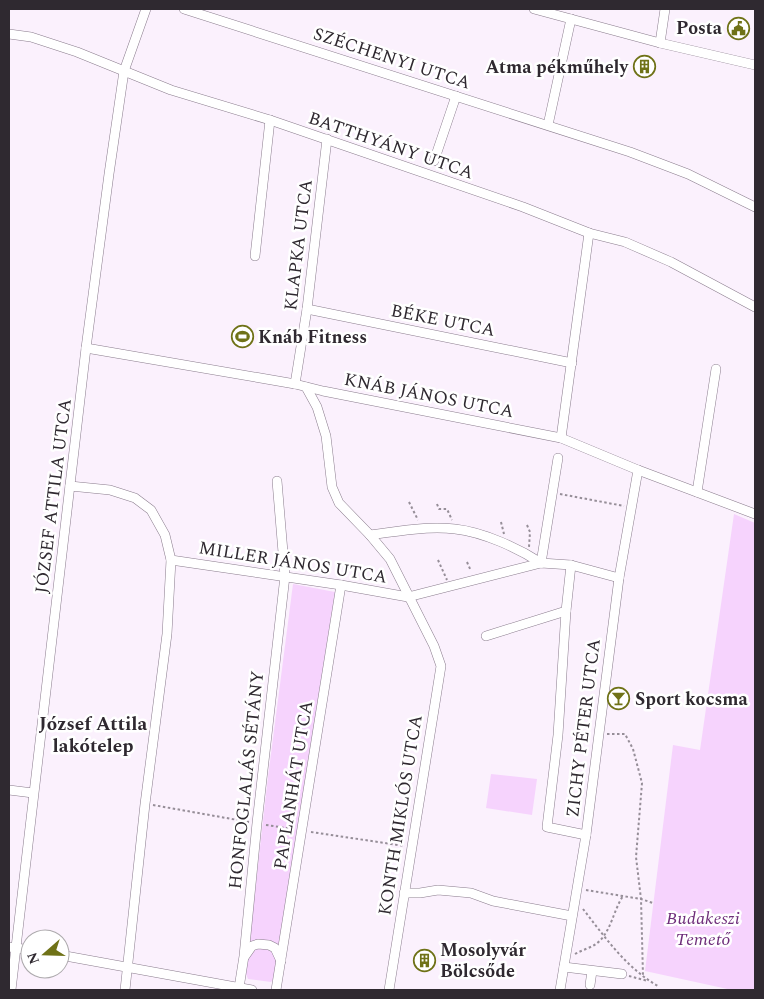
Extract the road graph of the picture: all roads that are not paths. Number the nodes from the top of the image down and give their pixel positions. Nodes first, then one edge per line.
1 (146, 9) edge
2 (184, 9) edge
3 (534, 9) edge
4 (665, 9) edge
5 (571, 19) junction
6 (9, 34) edge
7 (660, 43) junction
8 (755, 65) edge
9 (124, 71) junction
10 (456, 96) junction
11 (270, 120) junction
12 (548, 125) junction
13 (328, 140) junction
14 (434, 161) dead end
15 (755, 207) edge
16 (589, 233) junction
17 (255, 256) dead end
18 (755, 307) edge
19 (307, 309) junction
20 (86, 348) junction
21 (572, 363) junction
22 (716, 369) dead end
23 (295, 384) junction
24 (306, 387) junction
25 (323, 391) junction
26 (317, 407) junction
27 (561, 438) junction
28 (558, 458) dead end
29 (638, 470) junction
30 (277, 482) dead end
31 (70, 486) junction
32 (697, 492) junction
33 (755, 514) edge
34 (370, 535) junction
35 (172, 560) junction
36 (541, 563) junction
37 (571, 565) junction
38 (286, 576) junction
39 (619, 578) junction
40 (341, 585) junction
41 (408, 597) junction
42 (566, 611) junction
43 (486, 636) dead end
44 (9, 790) edge
45 (33, 793) junction
46 (586, 835) junction
47 (404, 893) junction
48 (572, 916) junction
49 (12, 947) edge
50 (244, 956) junction
51 (70, 957) edge
52 (282, 961) junction
53 (565, 964) junction
54 (127, 967) junction
55 (592, 970) junction
56 (622, 974) road end
57 (590, 985) dead end
58 (239, 988) junction
59 (11, 990) edge
60 (125, 990) edge
61 (252, 990) edge
62 (276, 990) edge
63 (389, 990) edge
64 (560, 990) edge

1 - 9 street, JÓZSEF ATTILA UTCA
2 - 10 street, SZÉCHENYI UTCA
3 - 5 street
4 - 7 street
5 - 7 street
5 - 12 street
6 - 9 street, BATTHYÁNY UTCA
7 - 8 street
9 - 11 street, BATTHYÁNY UTCA
9 - 20 street, JÓZSEF ATTILA UTCA
10 - 12 street, SZÉCHENYI UTCA
10 - 14 street
11 - 13 street, BATTHYÁNY UTCA
11 - 17 street
12 - 15 street, SZÉCHENYI UTCA
13 - 16 street, BATTHYÁNY UTCA
13 - 19 street, KLAPKA UTCA
16 - 18 street, BATTHYÁNY UTCA
16 - 21 street
19 - 21 street, BÉKE UTCA
19 - 23 street, KLAPKA UTCA
20 - 23 street, KNÁB JÁNOS UTCA
20 - 31 street, JÓZSEF ATTILA UTCA
21 - 27 street
22 - 32 street
23 - 24 street, KNÁB JÁNOS UTCA
24 - 25 street, KNÁB JÁNOS UTCA
24 - 26 street, KONTH MIKLÓS UTCA
25 - 26 street
25 - 27 street, KNÁB JÁNOS UTCA
26 - 34 street, KONTH MIKLÓS UTCA
27 - 29 street, KNÁB JÁNOS UTCA
28 - 36 street
29 - 32 street, KNÁB JÁNOS UTCA
29 - 39 street, ZICHY PÉTER UTCA
30 - 38 street, HONFOGLALÁS SÉTÁNY
31 - 35 street
31 - 45 street, JÓZSEF ATTILA UTCA
32 - 33 street, KNÁB JÁNOS UTCA
34 - 36 street
34 - 41 street, KONTH MIKLÓS UTCA
35 - 38 street, MILLER JÁNOS UTCA
35 - 54 street
36 - 37 street
36 - 41 street
37 - 39 street
37 - 42 street
38 - 40 street, MILLER JÁNOS UTCA
38 - 50 street, HONFOGLALÁS SÉTÁNY
39 - 46 street, ZICHY PÉTER UTCA
40 - 41 street, MILLER JÁNOS UTCA
40 - 52 street, PAPLANHÁT UTCA
41 - 47 street, KONTH MIKLÓS UTCA
42 - 43 street
42 - 46 street
44 - 45 street
45 - 49 street, JÓZSEF ATTILA UTCA
46 - 48 street, ZICHY PÉTER UTCA
47 - 48 street
47 - 63 street, KONTH MIKLÓS UTCA
48 - 53 street, ZICHY PÉTER UTCA
49 - 59 street, JÓZSEF ATTILA UTCA
50 - 52 street
50 - 58 street, HONFOGLALÁS SÉTÁNY
51 - 54 street
52 - 62 street, PAPLANHÁT UTCA
53 - 55 street
53 - 64 street, ZICHY PÉTER UTCA
54 - 58 street
54 - 60 street
55 - 56 street
55 - 57 street
58 - 61 street

